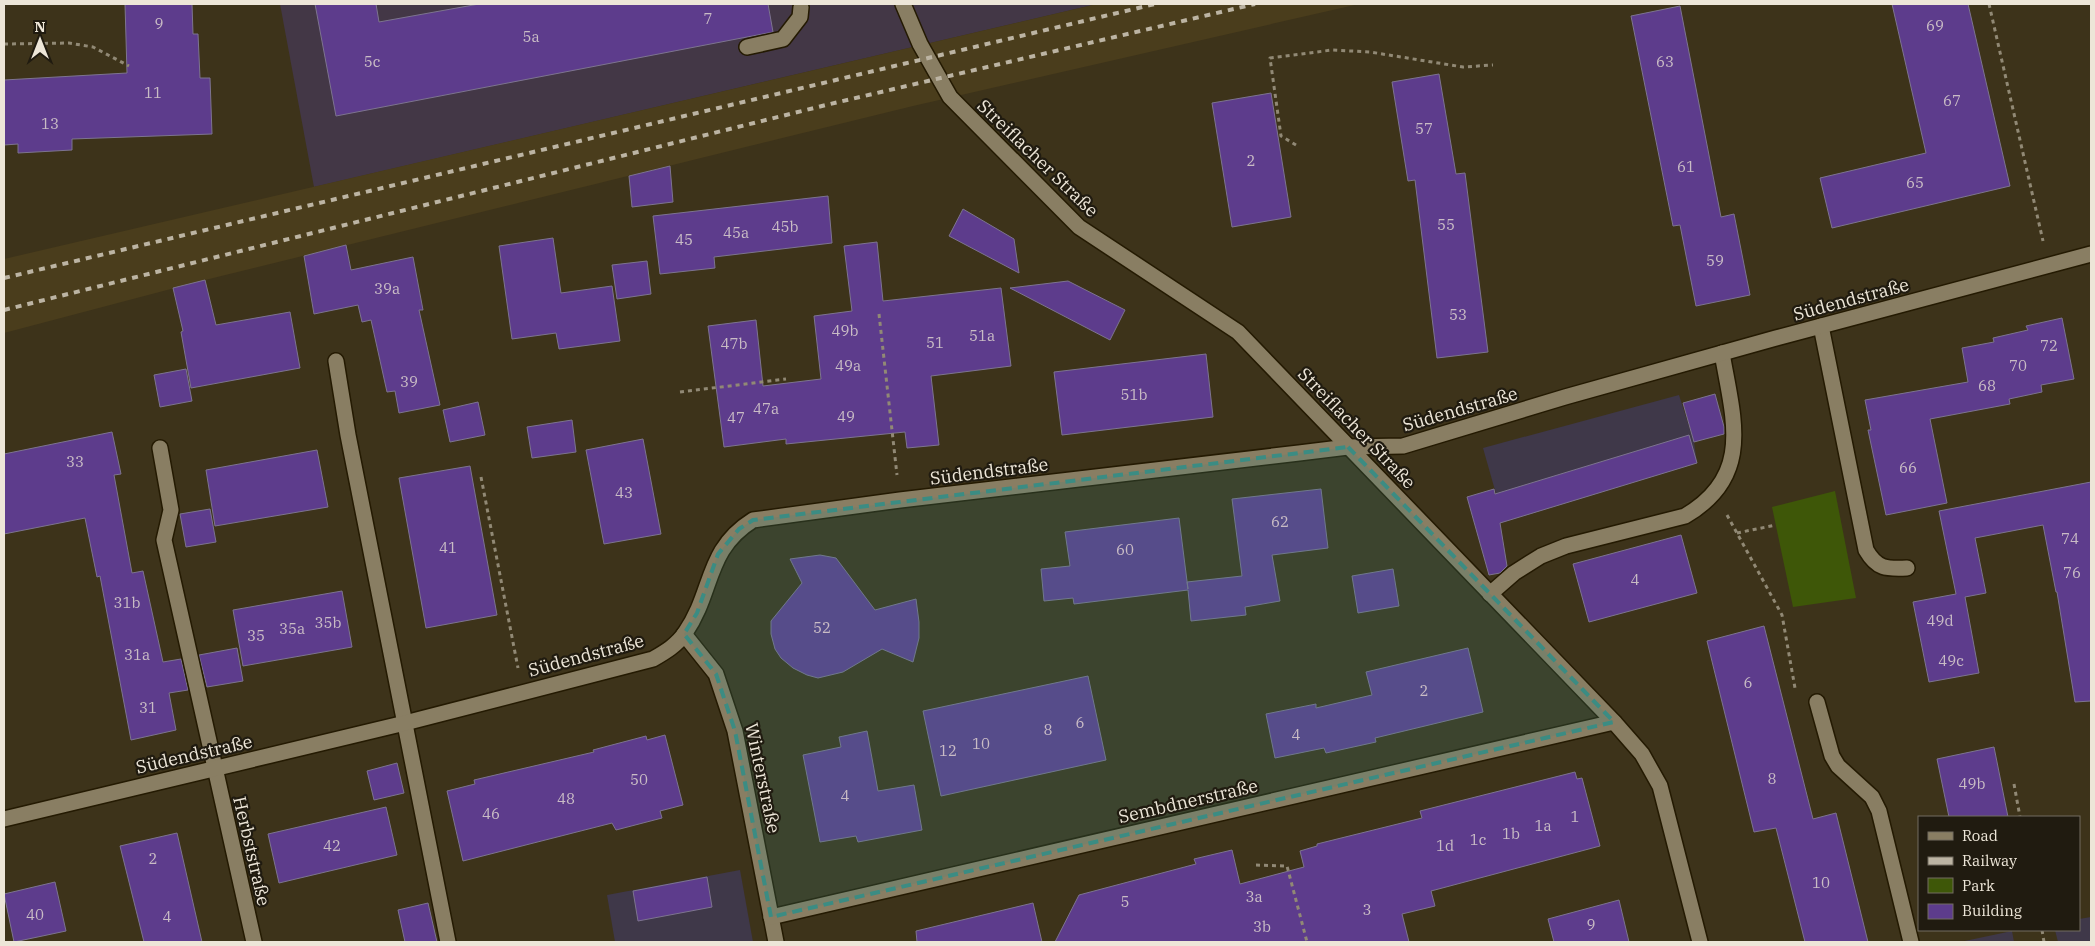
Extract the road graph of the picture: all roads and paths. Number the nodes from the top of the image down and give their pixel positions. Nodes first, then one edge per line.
1 (903, 4) edge
2 (1989, 4) edge
3 (801, 7) dead end
4 (4, 44) edge
5 (748, 47) dead end
6 (1493, 65) dead end
7 (129, 66) dead end
8 (1296, 144) dead end
9 (2091, 254) edge
10 (2049, 266) junction
11 (879, 314) dead end
12 (1821, 326) junction
13 (1722, 353) junction
14 (336, 361) dead end
15 (786, 379) dead end
16 (680, 392) dead end
17 (1348, 447) junction
18 (160, 448) dead end
19 (482, 477) dead end
20 (1716, 494) junction
21 (900, 500) junction
22 (1776, 525) dead end
23 (1737, 533) junction
24 (1907, 568) dead end
25 (1490, 594) junction
26 (684, 634) junction
27 (522, 691) junction
28 (1817, 702) joint
29 (1614, 722) junction
30 (404, 723) junction
31 (214, 769) junction
32 (2014, 784) dead end
33 (2020, 816) edge
34 (4, 819) edge
35 (1256, 865) dead end
36 (771, 917) junction
37 (254, 942) edge
38 (448, 942) edge
39 (776, 942) edge
40 (1307, 942) edge
41 (1700, 942) edge
42 (1911, 942) edge

1 - 17 street, Streiflacher Straße
2 - 10 path
3 - 5 street
4 - 7 path
6 - 8 path
9 - 10 street, Südendstraße
10 - 12 street, Südendstraße
11 - 21 path
12 - 13 street, Südendstraße
12 - 24 street
13 - 17 street, Südendstraße
13 - 20 street
14 - 30 street
15 - 16 path
17 - 21 street, Südendstraße
17 - 25 street, Streiflacher Straße
18 - 31 street, Herbststraße
19 - 27 path
20 - 23 path
20 - 25 street
21 - 26 street, Südendstraße
22 - 23 path
23 - 28 path
25 - 29 street, Streiflacher Straße
26 - 27 street, Südendstraße
26 - 36 street, Winterstraße
27 - 30 street, Südendstraße
28 - 42 street
29 - 36 street, Sembdnerstraße
29 - 41 street, Streiflacher Straße
30 - 31 street, Südendstraße
30 - 38 street
31 - 34 street, Südendstraße
31 - 37 street, Herbststraße
32 - 33 path
35 - 40 path
36 - 39 street, Winterstraße

